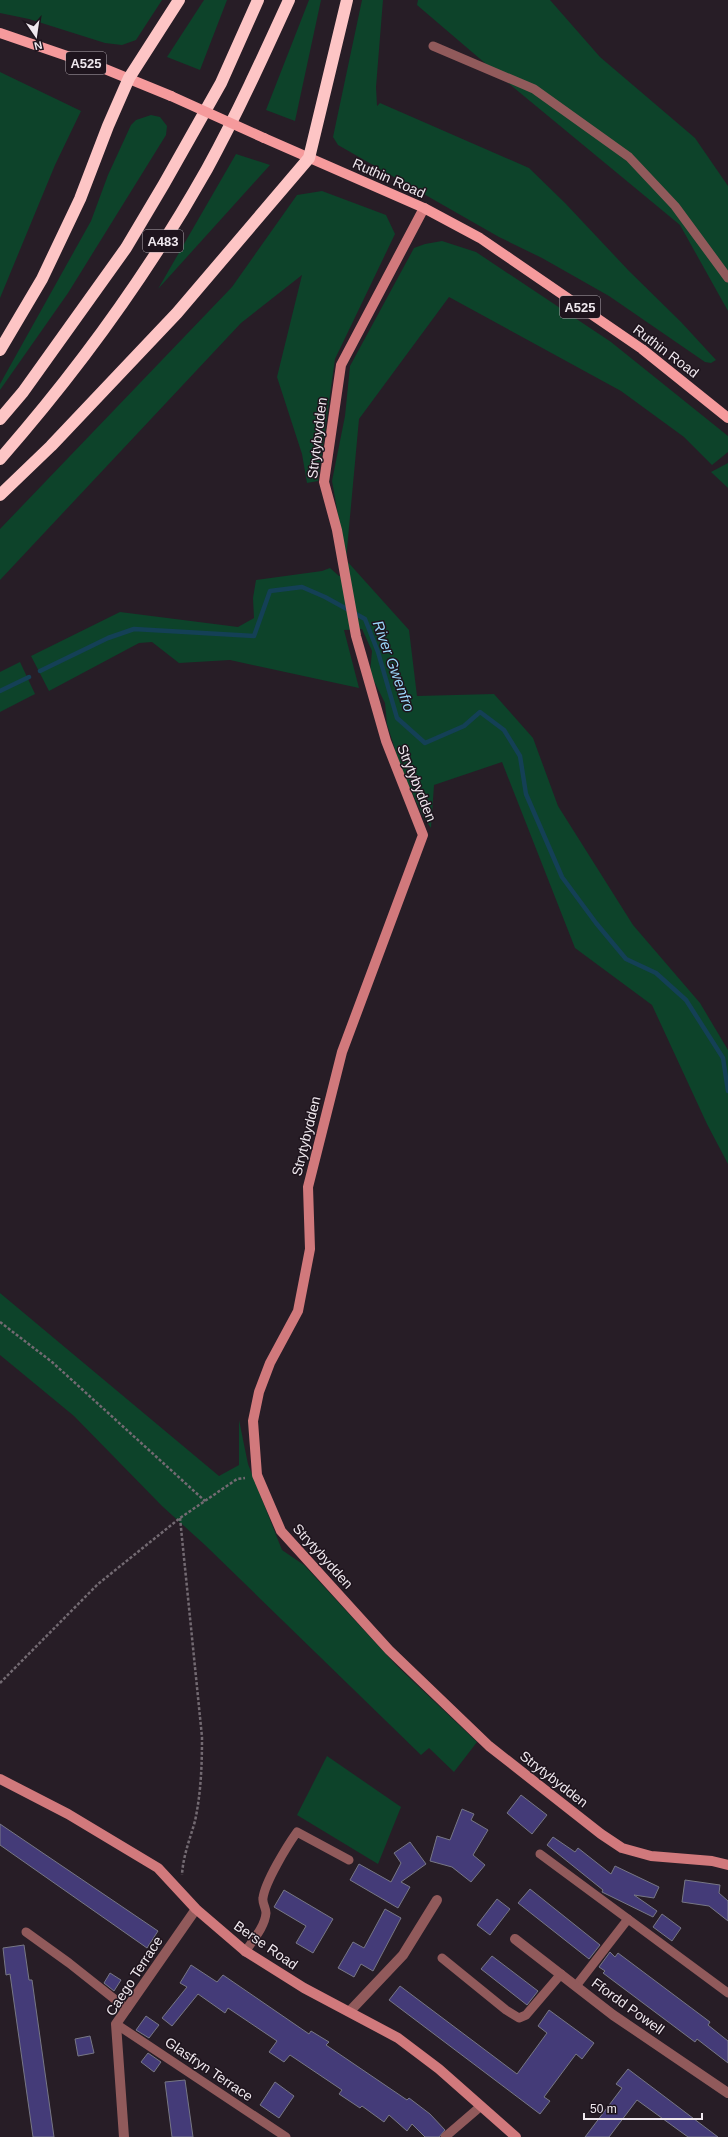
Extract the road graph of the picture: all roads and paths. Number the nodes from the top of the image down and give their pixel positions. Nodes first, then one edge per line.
1 (178, 0) edge
2 (258, 0) edge
3 (289, 0) edge
4 (347, 0) edge
5 (0, 34) edge
6 (433, 46) dead end
7 (129, 78) junction
8 (309, 158) junction
9 (424, 208) junction
10 (728, 278) edge
11 (0, 350) edge
12 (728, 418) edge
13 (0, 419) edge
14 (0, 459) edge
15 (0, 495) edge
16 (0, 1322) edge
17 (257, 1475) junction
18 (205, 1501) junction
19 (180, 1518) junction
20 (0, 1683) edge
21 (0, 1779) edge
22 (540, 1854) dead end
23 (349, 1860) dead end
24 (728, 1865) edge
25 (181, 1893) junction
26 (437, 1900) dead end
27 (196, 1910) junction
28 (628, 1919) junction
29 (26, 1932) dead end
30 (515, 1939) dead end
31 (245, 1952) junction
32 (442, 1958) dead end
33 (561, 1974) junction
34 (576, 1986) junction
35 (728, 1993) edge
36 (126, 2010) junction
37 (350, 2011) junction
38 (116, 2024) junction
39 (728, 2093) edge
40 (481, 2106) junction
41 (124, 2137) edge
42 (286, 2137) edge
43 (446, 2137) edge
44 (516, 2137) edge

1 - 7 highway
2 - 13 highway, A483
3 - 14 highway, A483
4 - 8 highway
5 - 7 main road, Ruthin Road / A525
6 - 10 lane
7 - 8 main road, Ruthin Road / A525, bridge
7 - 11 highway
8 - 9 main road, Ruthin Road / A525
8 - 15 highway
9 - 12 main road, Ruthin Road / A525
9 - 17 street, Strytybydden
16 - 18 path
17 - 18 path
17 - 24 street, Strytybydden
18 - 19 path
19 - 20 path
19 - 25 path
21 - 25 street, Berse Road
22 - 28 lane
23 - 31 lane
25 - 27 street, Berse Road
26 - 37 street
27 - 31 street, Berse Road
27 - 36 street, Caego Terrace
28 - 34 lane
28 - 35 lane
29 - 36 lane
30 - 33 street, Ffordd Powell
31 - 37 street, Berse Road
32 - 33 lane
33 - 34 street, Ffordd Powell
34 - 39 street, Ffordd Powell
36 - 38 street, Caego Terrace
37 - 40 street, Berse Road
38 - 41 street, Caego Terrace
38 - 42 lane, Glasfryn Terrace
40 - 43 lane
40 - 44 street, Berse Road

